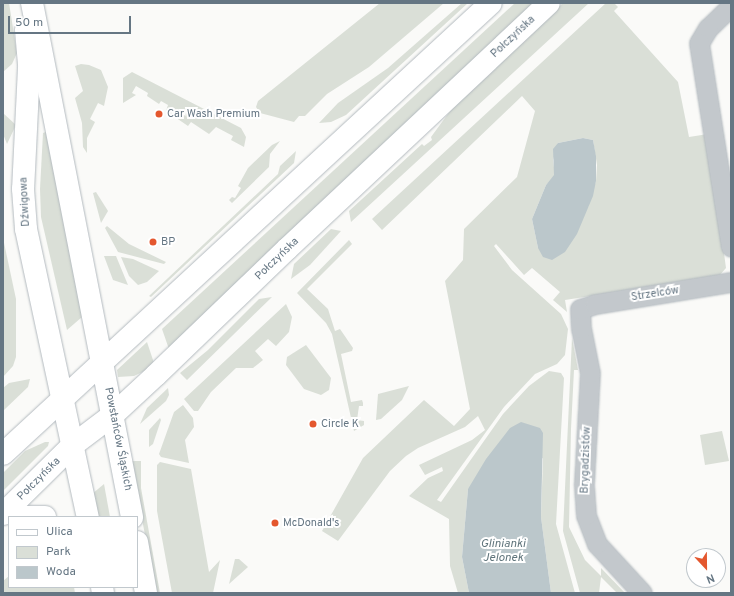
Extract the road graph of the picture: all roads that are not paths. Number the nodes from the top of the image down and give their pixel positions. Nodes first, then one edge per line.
1 (23, 3) edge
2 (32, 3) edge
3 (491, 3) edge
4 (549, 3) edge
5 (731, 6) edge
6 (731, 247) edge
7 (731, 282) edge
8 (580, 309) joint
9 (103, 360) junction
10 (63, 398) junction
11 (114, 414) junction
12 (73, 445) junction
13 (3, 454) edge
14 (3, 514) edge
15 (88, 516) edge
16 (132, 516) edge
17 (138, 548) edge
18 (146, 593) edge
19 (642, 593) edge

1 - 10 main road, Dźwigowa
2 - 9 main road
3 - 9 main road
4 - 11 main road, Połczyńska
5 - 6 street
7 - 8 street, Strzelców
8 - 19 street, Brygadzistów
9 - 10 main road
9 - 11 main road, Powstańców Śląskich
10 - 12 main road
10 - 13 main road
11 - 12 main road, Połczyńska
11 - 16 main road, Powstańców Śląskich
12 - 14 main road, Połczyńska
12 - 15 main road
17 - 18 main road

